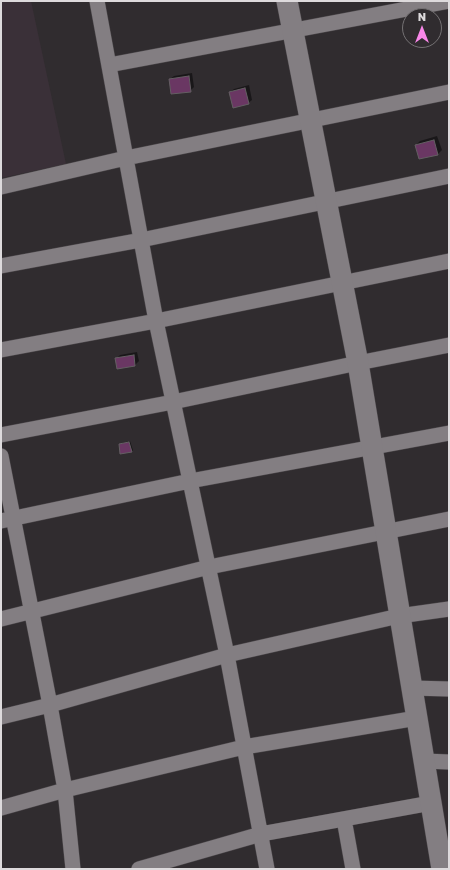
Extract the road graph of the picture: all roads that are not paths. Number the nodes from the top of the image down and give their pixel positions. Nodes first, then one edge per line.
1 (97, 1) edge
2 (287, 1) edge
3 (449, 1) edge
4 (293, 31) junction
5 (109, 65) junction
6 (449, 92) edge
7 (310, 120) junction
8 (126, 158) junction
9 (449, 176) edge
10 (1, 187) edge
11 (326, 201) junction
12 (141, 240) junction
13 (449, 261) edge
14 (1, 266) edge
15 (342, 283) junction
16 (156, 321) junction
17 (449, 345) edge
18 (1, 350) edge
19 (358, 363) junction
20 (174, 402) junction
21 (449, 433) edge
22 (1, 434) edge
23 (372, 447) junction
24 (1, 456) edge
25 (190, 481) junction
26 (449, 519) edge
27 (7, 520) edge
28 (386, 532) junction
29 (209, 567) junction
30 (449, 609) edge
31 (31, 611) junction
32 (399, 616) junction
33 (1, 619) edge
34 (227, 655) junction
35 (412, 688) junction
36 (449, 689) edge
37 (50, 705) junction
38 (1, 717) edge
39 (417, 718) junction
40 (244, 747) junction
41 (424, 761) junction
42 (449, 762) edge
43 (65, 790) junction
44 (431, 803) junction
45 (1, 808) edge
46 (344, 819) junction
47 (442, 825) edge
48 (261, 834) junction
49 (174, 864) edge
50 (72, 869) edge
51 (139, 869) edge
52 (267, 869) edge
53 (353, 869) edge
54 (442, 869) edge

1 - 5 street
2 - 4 street
3 - 4 street
4 - 5 street
4 - 7 street
5 - 8 street
6 - 7 street
7 - 8 street
7 - 11 street
8 - 10 street
8 - 12 street
9 - 11 street
11 - 12 street
11 - 15 street
12 - 14 street
12 - 16 street
13 - 15 street
15 - 16 street
15 - 19 street
16 - 18 street
16 - 20 street
17 - 19 street
19 - 20 street
19 - 23 street
20 - 22 street
20 - 25 street
21 - 23 street
23 - 25 street
23 - 28 street
24 - 27 street
25 - 27 street
25 - 29 street
26 - 28 street
27 - 31 street
28 - 29 street
28 - 32 street
29 - 31 street
29 - 34 street
30 - 32 street
31 - 33 street
31 - 37 street
32 - 34 street
32 - 35 street
34 - 37 street
34 - 40 street
35 - 36 street
35 - 39 street
37 - 38 street
37 - 43 street
39 - 40 street
39 - 41 street
40 - 43 street
40 - 48 street
41 - 42 street
41 - 44 street
43 - 45 street
43 - 50 street
44 - 46 street
44 - 47 street
46 - 48 street
46 - 53 street
47 - 54 street
48 - 49 street
48 - 52 street
49 - 51 street

